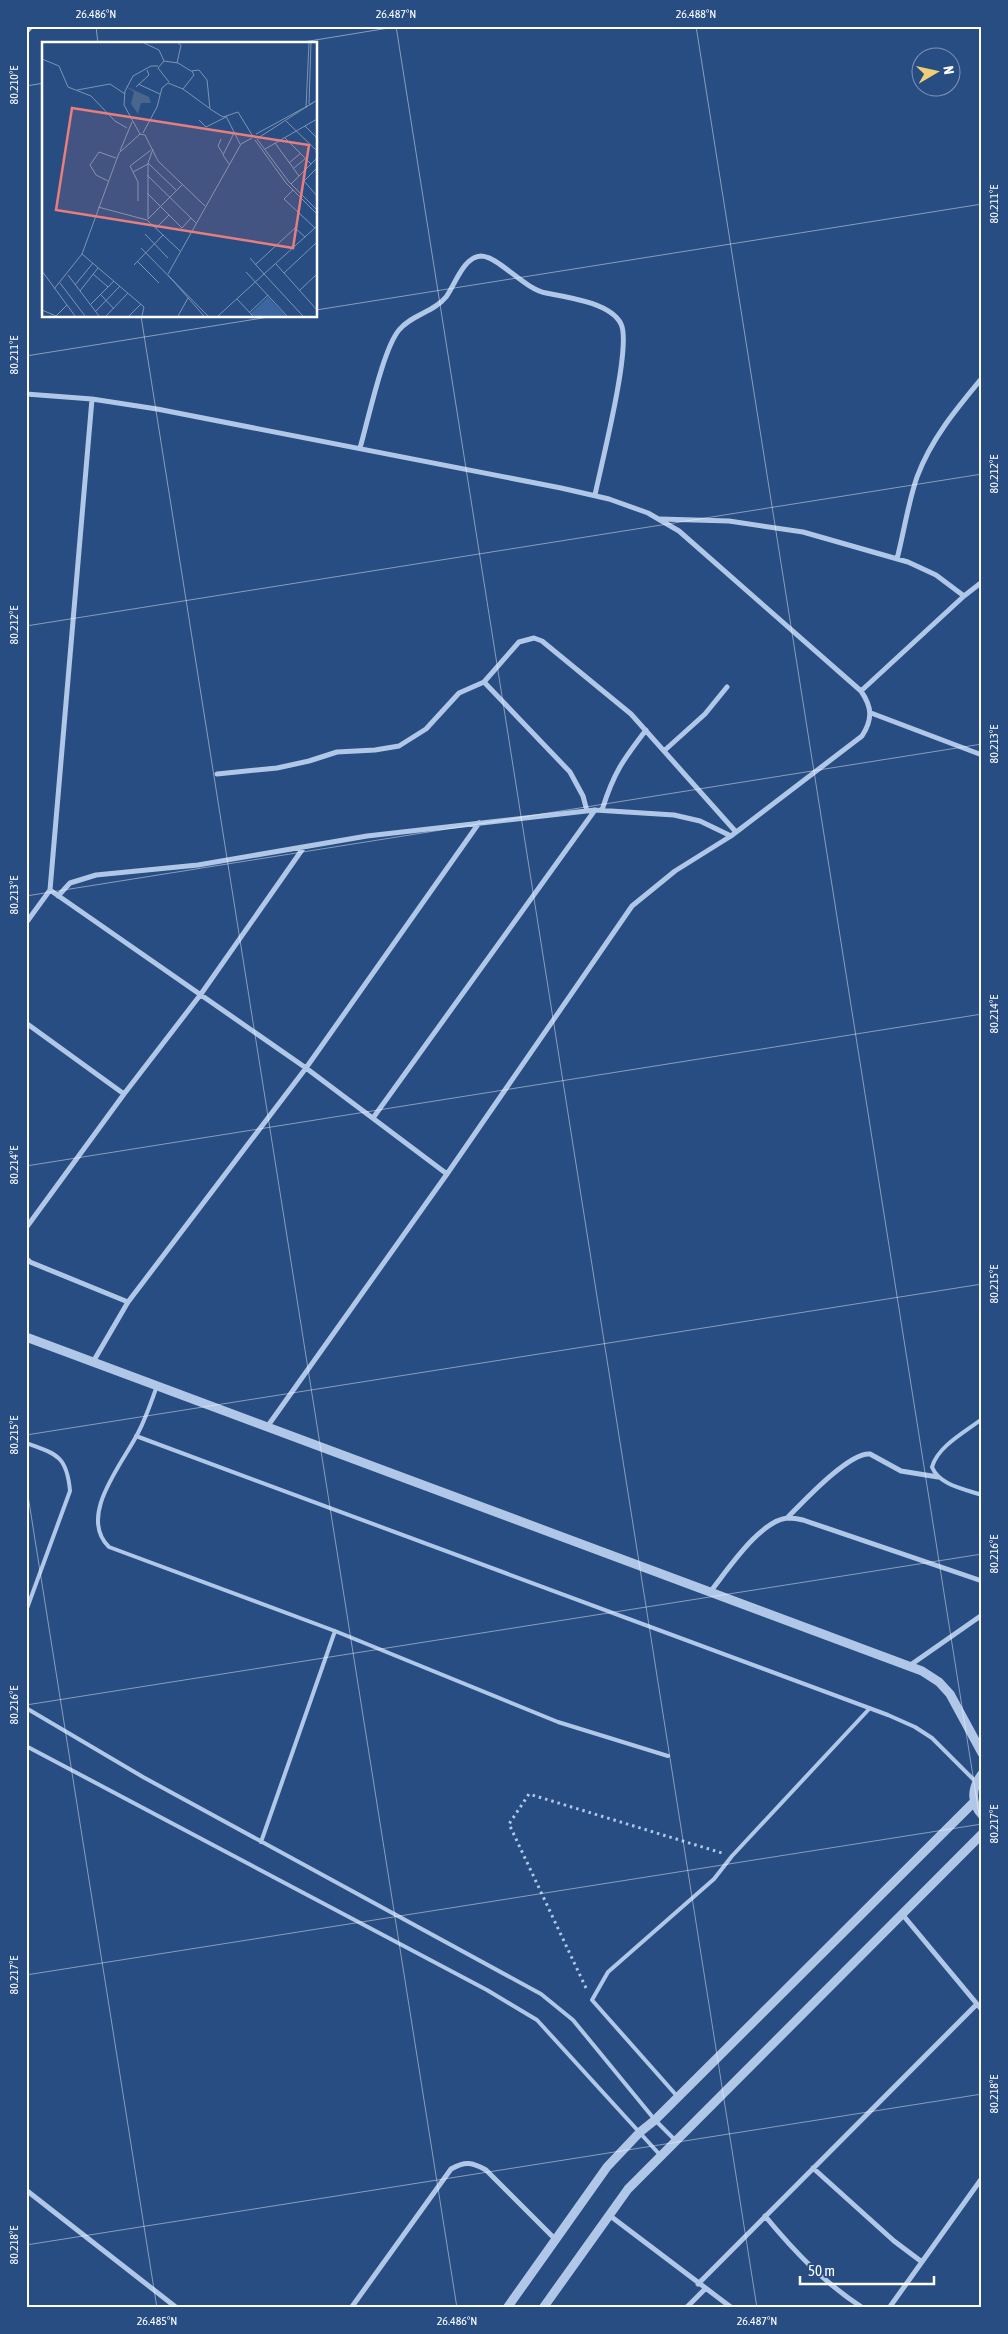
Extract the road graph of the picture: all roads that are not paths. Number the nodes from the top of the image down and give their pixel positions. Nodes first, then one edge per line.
1 (32, 26) edge
2 (26, 33) edge
3 (982, 378) edge
4 (26, 394) edge
5 (92, 399) junction
6 (360, 448) junction
7 (595, 496) junction
8 (659, 519) junction
9 (897, 559) junction
10 (982, 582) edge
11 (964, 596) junction
12 (484, 682) junction
13 (727, 687) dead end
14 (861, 691) junction
15 (871, 713) junction
16 (646, 730) junction
17 (665, 750) junction
18 (982, 755) edge
19 (217, 774) dead end
20 (595, 810) junction
21 (602, 810) junction
22 (587, 811) junction
23 (479, 823) junction
24 (736, 832) junction
25 (731, 836) junction
26 (304, 847) junction
27 (50, 890) junction
28 (58, 896) junction
29 (26, 923) edge
30 (201, 994) junction
31 (26, 1023) edge
32 (306, 1068) junction
33 (124, 1094) junction
34 (372, 1118) junction
35 (446, 1174) junction
36 (26, 1228) edge
37 (26, 1258) edge
38 (128, 1302) junction
39 (26, 1337) edge
40 (93, 1362) junction
41 (157, 1386) junction
42 (982, 1419) edge
43 (267, 1427) junction
44 (136, 1436) junction
45 (26, 1443) edge
46 (938, 1477) junction
47 (982, 1495) edge
48 (787, 1518) junction
49 (982, 1581) edge
50 (709, 1592) junction
51 (26, 1611) edge
52 (982, 1615) edge
53 (335, 1631) junction
54 (909, 1667) junction
55 (26, 1708) edge
56 (870, 1708) junction
57 (26, 1746) edge
58 (982, 1753) edge
59 (668, 1756) dead end
60 (982, 1774) edge
61 (976, 1782) junction
62 (974, 1802) junction
63 (982, 1815) edge
64 (982, 1834) edge
65 (261, 1842) junction
66 (902, 1914) junction
67 (977, 2004) junction
68 (982, 2010) edge
69 (678, 2097) junction
70 (655, 2120) junction
71 (640, 2132) junction
72 (676, 2141) junction
73 (661, 2156) junction
74 (813, 2168) junction
75 (982, 2178) edge
76 (26, 2190) edge
77 (609, 2215) junction
78 (765, 2216) junction
79 (556, 2240) junction
80 (922, 2262) junction
81 (698, 2284) junction
82 (705, 2289) junction
83 (177, 2308) edge
84 (351, 2308) edge
85 (507, 2308) edge
86 (543, 2308) edge
87 (686, 2308) edge
88 (732, 2308) edge
89 (863, 2308) edge
90 (889, 2308) edge

1 - 2 lane
3 - 9 street
4 - 5 street
5 - 6 street
5 - 27 street
6 - 7 street
6 - 7 street
7 - 8 street
8 - 9 street
8 - 14 street
9 - 11 street
10 - 11 street
11 - 14 street
12 - 16 street
12 - 19 street
12 - 22 street
13 - 17 street
14 - 15 street
15 - 18 street
15 - 24 street
16 - 17 street
16 - 21 street
17 - 24 street
20 - 21 street
20 - 22 street
20 - 34 street
21 - 25 street
22 - 23 street
23 - 26 street
23 - 32 street
24 - 25 street
25 - 35 street
26 - 28 street
26 - 30 street
27 - 28 street
27 - 29 street
28 - 30 street
30 - 32 street
30 - 33 street
31 - 33 street
32 - 34 street
32 - 38 street
33 - 36 street
34 - 35 street
35 - 43 street
37 - 38 street
38 - 40 street
39 - 40 street
40 - 41 street
41 - 43 street
41 - 44 lane
42 - 46 lane
43 - 50 street
44 - 53 lane
44 - 56 lane
45 - 51 lane
46 - 47 lane
46 - 48 street
48 - 49 street
48 - 50 street
50 - 54 street
52 - 54 street
53 - 59 lane
53 - 65 lane
54 - 58 street
55 - 65 lane
56 - 61 lane
56 - 69 lane
57 - 71 lane
60 - 61 street
61 - 62 street
62 - 63 street
62 - 69 street
64 - 66 street
65 - 70 lane
66 - 67 street
66 - 72 street
67 - 68 street
67 - 74 street
69 - 70 street
70 - 71 street
70 - 72 lane
71 - 73 lane
71 - 79 street
72 - 73 street
73 - 77 street
74 - 78 street
74 - 80 street
75 - 80 street
76 - 83 street
77 - 81 street
77 - 86 street
78 - 81 street
78 - 89 street
79 - 84 street
79 - 85 street
80 - 90 street
81 - 82 street
82 - 87 street
82 - 88 street

